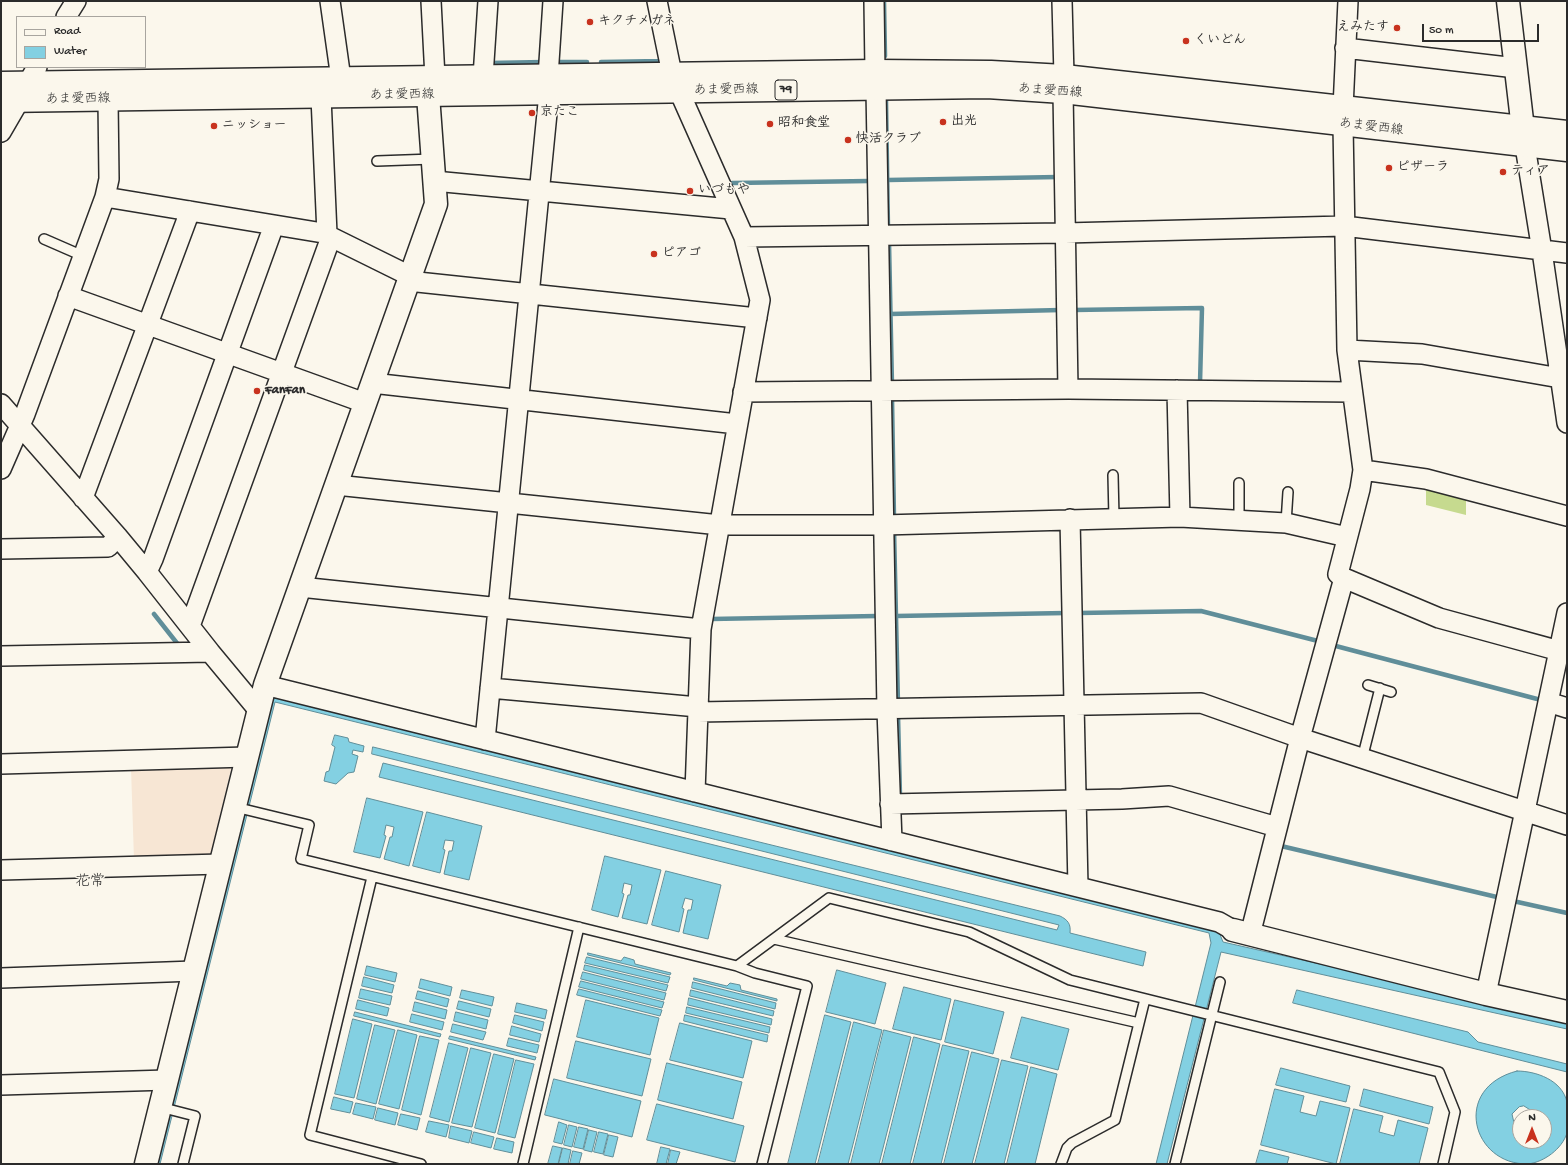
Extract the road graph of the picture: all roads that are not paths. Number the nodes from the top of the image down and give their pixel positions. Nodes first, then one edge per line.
1 (76, 1) edge
2 (330, 1) edge
3 (431, 1) edge
4 (488, 1) edge
5 (553, 1) edge
6 (657, 1) edge
7 (874, 1) edge
8 (1062, 1) edge
9 (1348, 1) edge
10 (1508, 1) edge
11 (67, 16) edge
12 (1345, 48) junction
13 (1516, 68) junction
14 (484, 77) junction
15 (341, 79) junction
16 (876, 80) junction
17 (1, 83) edge
18 (676, 83) junction
19 (1063, 84) junction
20 (548, 85) junction
21 (431, 87) junction
22 (21, 88) edge
23 (321, 97) junction
24 (108, 100) junction
25 (1343, 116) junction
26 (1, 132) edge
27 (1567, 132) edge
28 (1524, 136) junction
29 (1567, 150) edge
30 (433, 159) junction
31 (377, 161) dead end
32 (434, 181) junction
33 (540, 191) junction
34 (105, 197) junction
35 (731, 209) junction
36 (190, 211) junction
37 (274, 225) junction
38 (1344, 226) junction
39 (1065, 233) junction
40 (329, 236) junction
41 (878, 236) junction
42 (744, 237) junction
43 (44, 239) dead end
44 (1542, 251) junction
45 (1567, 253) edge
46 (83, 256) junction
47 (409, 279) junction
48 (529, 294) junction
49 (68, 296) junction
50 (757, 318) junction
51 (148, 325) junction
52 (1347, 350) junction
53 (227, 353) junction
54 (282, 373) junction
55 (1562, 373) edge
56 (1068, 389) junction
57 (1177, 390) junction
58 (743, 392) junction
59 (882, 392) junction
60 (1351, 392) junction
61 (369, 393) junction
62 (519, 400) junction
63 (1, 404) edge
64 (1567, 423) edge
65 (738, 424) junction
66 (20, 426) junction
67 (7, 443) edge
68 (1, 469) edge
69 (1363, 470) junction
70 (1113, 475) dead end
71 (1239, 483) dead end
72 (336, 485) junction
73 (1288, 492) dead end
74 (83, 498) junction
75 (508, 503) junction
76 (1567, 516) edge
77 (1180, 517) junction
78 (1114, 518) junction
79 (1070, 519) junction
80 (1239, 520) junction
81 (1286, 523) junction
82 (720, 525) junction
83 (883, 525) junction
84 (118, 537) junction
85 (1347, 537) junction
86 (1, 549) edge
87 (147, 572) junction
88 (1344, 578) junction
89 (300, 587) junction
90 (498, 608) junction
91 (1567, 613) edge
92 (190, 626) junction
93 (701, 629) junction
94 (210, 652) junction
95 (1563, 652) edge
96 (1, 656) edge
97 (265, 685) junction
98 (1368, 685) dead end
99 (490, 688) junction
100 (1380, 688) junction
101 (1391, 692) dead end
102 (1548, 702) junction
103 (1075, 707) junction
104 (1567, 708) edge
105 (698, 710) junction
106 (887, 710) junction
107 (259, 711) junction
108 (1300, 738) junction
109 (485, 740) junction
110 (247, 757) junction
111 (1362, 758) junction
112 (1, 764) edge
113 (695, 792) junction
114 (1076, 800) junction
115 (890, 804) junction
116 (242, 809) junction
117 (1524, 811) junction
118 (1567, 825) edge
119 (1277, 827) junction
120 (892, 841) junction
121 (221, 864) junction
122 (1, 870) edge
123 (372, 877) junction
124 (1078, 887) junction
125 (579, 927) junction
126 (1242, 932) junction
127 (774, 939) junction
128 (737, 966) junction
129 (194, 971) junction
130 (1, 978) edge
131 (1220, 982) dead end
132 (1486, 994) junction
133 (1145, 999) junction
134 (1567, 1012) edge
135 (1209, 1015) junction
136 (1139, 1023) junction
137 (167, 1080) junction
138 (1, 1085) edge
139 (167, 1108) junction
140 (146, 1164) edge
141 (183, 1164) edge
142 (421, 1164) edge
143 (523, 1164) edge
144 (762, 1164) edge
145 (1061, 1164) edge
146 (1175, 1164) edge
147 (1443, 1164) edge

1 - 11 street
2 - 15 street
3 - 21 street
4 - 14 street
5 - 20 street
6 - 18 street
7 - 16 street
8 - 19 street
9 - 12 street
10 - 13 main road
12 - 13 street
12 - 25 street
13 - 28 main road
14 - 20 main road, あま愛西線 / 79
14 - 21 main road, あま愛西線 / 79
15 - 21 main road, あま愛西線 / 79
15 - 22 main road, あま愛西線 / 79
16 - 18 main road, あま愛西線 / 79
16 - 19 main road, あま愛西線 / 79
16 - 41 street
17 - 22 main road, あま愛西線 / 79
18 - 20 main road, あま愛西線 / 79
18 - 35 street
19 - 25 main road, あま愛西線 / 79
19 - 39 street
20 - 21 main road, あま愛西線 / 79
20 - 33 street
21 - 23 main road, あま愛西線 / 79
21 - 30 main road
22 - 24 main road, あま愛西線 / 79
22 - 26 street
23 - 24 main road, あま愛西線 / 79
23 - 40 street
24 - 34 street
25 - 28 main road, あま愛西線 / 79
25 - 38 street
27 - 28 main road, あま愛西線 / 79
28 - 29 main road, あま愛西線 / 79
28 - 44 street
30 - 31 lane
30 - 32 main road
32 - 33 street
32 - 47 main road
33 - 35 street
33 - 48 street
34 - 36 street
34 - 46 street
35 - 42 street
36 - 37 street
36 - 51 street
37 - 40 street
37 - 53 street
38 - 39 street
38 - 44 street
38 - 52 street
39 - 41 street
39 - 56 street
40 - 47 street
40 - 54 street
41 - 42 street
41 - 59 street
42 - 50 street
43 - 46 lane
44 - 45 street
44 - 55 street
46 - 49 street
47 - 48 street
47 - 61 main road
48 - 50 street
48 - 62 street
49 - 51 street
49 - 66 street
50 - 58 street
51 - 53 street
51 - 74 street
52 - 55 street
52 - 60 street
53 - 54 street
53 - 87 street
54 - 61 street
54 - 92 street
55 - 64 street
56 - 57 street
56 - 59 street
57 - 60 street
57 - 77 street
58 - 59 street
58 - 65 street
59 - 83 street
60 - 69 street
61 - 62 street
61 - 72 main road
62 - 65 street
62 - 75 street
63 - 66 street
65 - 82 street
66 - 67 street
66 - 74 street
67 - 68 street
69 - 76 street
69 - 85 street
70 - 78 lane
71 - 80 lane
72 - 75 street
72 - 89 main road
73 - 81 lane
74 - 84 street
75 - 82 street
75 - 90 street
77 - 78 street
77 - 80 street
78 - 79 street
79 - 83 street
79 - 103 street
80 - 81 street
81 - 85 street
82 - 83 street
82 - 93 street
83 - 106 street
84 - 86 street
84 - 87 street
85 - 88 street
87 - 92 street
88 - 95 street
88 - 108 street
89 - 90 street
89 - 97 main road
90 - 93 street
90 - 99 street
91 - 95 street
92 - 94 street
93 - 105 street
94 - 96 street
94 - 107 street
95 - 102 street
97 - 107 main road
97 - 109 street
98 - 100 lane
99 - 105 street
99 - 109 street
100 - 101 lane
100 - 111 lane
102 - 104 street
102 - 117 street
103 - 106 street
103 - 108 street
103 - 114 street
105 - 106 street
105 - 113 street
106 - 115 street
107 - 110 main road
108 - 111 street
108 - 119 street
109 - 113 street
110 - 112 street
110 - 116 main road
111 - 117 street
113 - 120 street
114 - 115 street
114 - 119 street
114 - 124 street
115 - 120 street
116 - 121 main road
116 - 123 lane
117 - 118 street
117 - 132 street
119 - 126 street
120 - 124 street
121 - 122 street
121 - 129 main road
123 - 125 lane
123 - 142 lane
124 - 126 street
125 - 128 lane
125 - 143 lane
126 - 132 main road
127 - 128 lane
127 - 133 lane
127 - 136 lane
128 - 144 lane
129 - 130 street
129 - 137 main road
131 - 135 lane
132 - 134 main road
133 - 135 lane
133 - 136 lane
135 - 146 lane
135 - 147 lane
136 - 145 lane
137 - 138 street
137 - 139 main road
139 - 140 main road
139 - 141 lane

